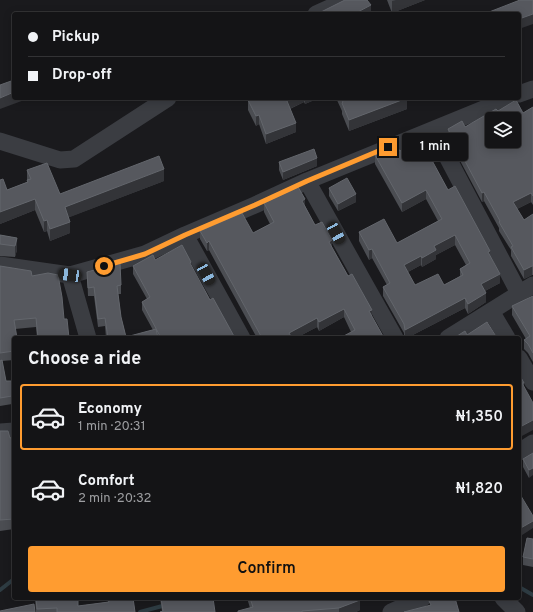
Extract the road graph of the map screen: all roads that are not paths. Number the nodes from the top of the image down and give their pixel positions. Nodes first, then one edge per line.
1 (347, 0) edge
2 (320, 12) edge
3 (533, 88) edge
4 (521, 93) edge
5 (165, 100) edge
6 (505, 100) edge
7 (433, 130) junction
8 (0, 141) edge
9 (307, 181) junction
10 (185, 235) junction
11 (0, 265) edge
12 (70, 275) junction
13 (526, 289) edge
14 (491, 311) junction
15 (87, 336) edge
16 (241, 336) edge
17 (394, 336) edge
18 (451, 336) edge
19 (506, 336) edge
20 (521, 361) edge
21 (533, 382) edge
22 (12, 431) edge
23 (0, 432) edge
24 (533, 443) edge
25 (521, 451) edge
26 (394, 600) edge
27 (419, 600) edge
28 (505, 600) edge
29 (391, 612) edge
30 (517, 612) edge

1 - 2 street
3 - 4 street
5 - 8 street
6 - 7 street
7 - 9 street
7 - 13 street
9 - 10 street
9 - 17 street
10 - 12 street
10 - 16 street
11 - 12 street
12 - 15 street
13 - 14 street
14 - 18 street
14 - 19 street
20 - 21 street
22 - 23 street
24 - 25 street
26 - 29 street
27 - 29 street
28 - 30 street

